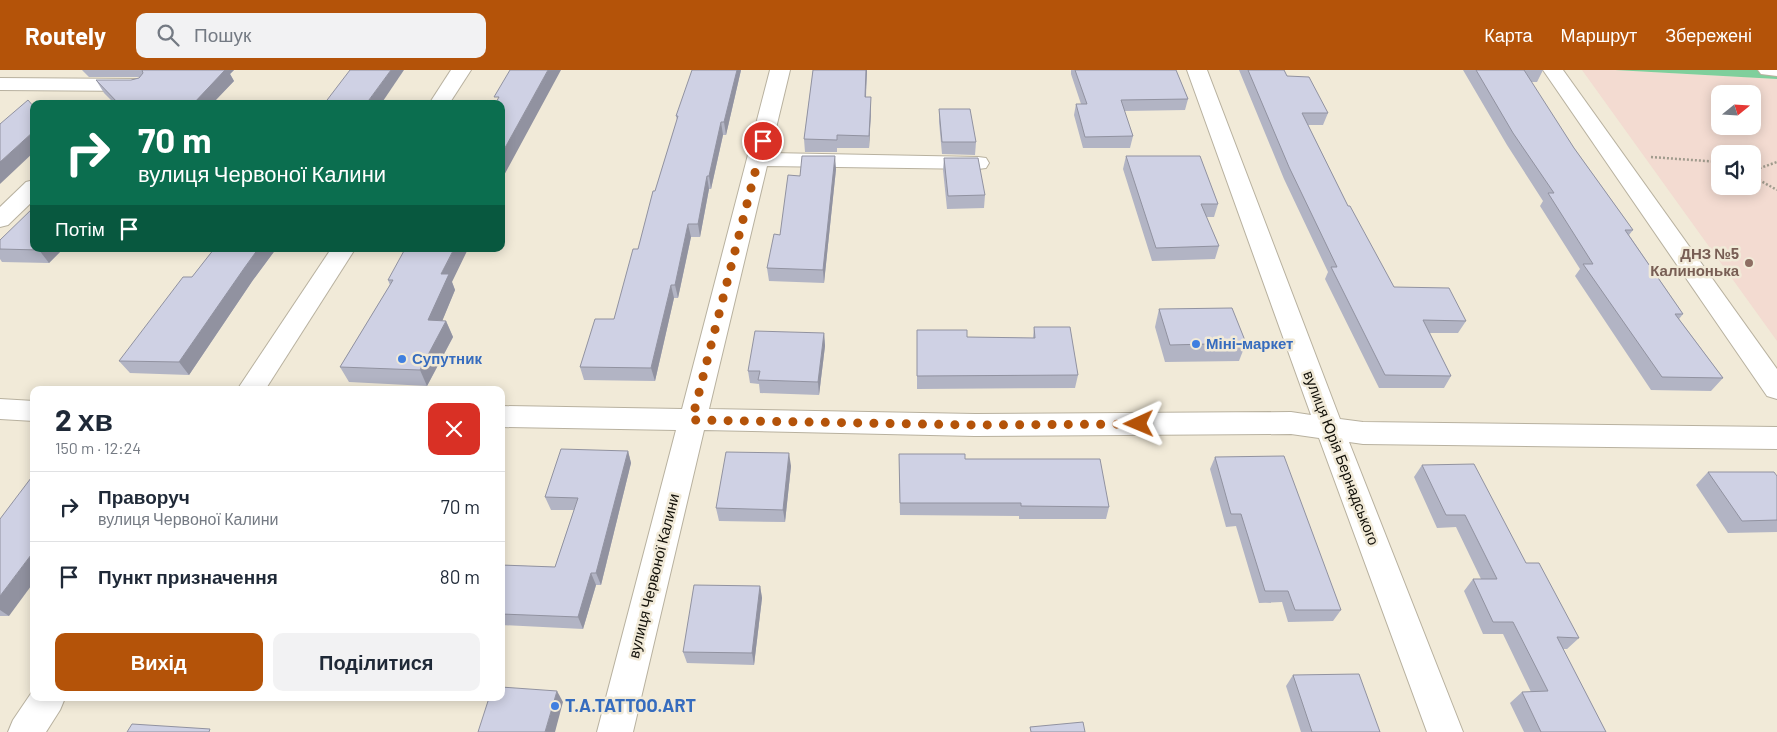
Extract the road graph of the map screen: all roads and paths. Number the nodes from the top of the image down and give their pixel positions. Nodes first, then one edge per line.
1 (461, 70) edge
2 (780, 70) edge
3 (1197, 70) edge
4 (1553, 70) edge
5 (1768, 70) edge
6 (1777, 70) edge
7 (0, 84) edge
8 (124, 100) edge
9 (442, 100) edge
10 (1613, 156) junction
11 (758, 159) junction
12 (1711, 161) edge
13 (1777, 162) edge
14 (978, 163) edge
15 (1761, 168) edge
16 (1761, 181) edge
17 (1777, 190) edge
18 (30, 191) edge
19 (0, 220) edge
20 (342, 252) edge
21 (254, 386) edge
22 (1777, 389) edge
23 (0, 409) edge
24 (30, 411) edge
25 (505, 416) edge
26 (692, 420) junction
27 (1329, 428) junction
28 (1777, 438) edge
29 (46, 701) edge
30 (26, 732) edge
31 (615, 732) edge
32 (1445, 732) edge

1 - 9 street
2 - 11 street, вулиця Червоної Калини
3 - 27 street, вулиця Юрія Бернадського
4 - 10 street
5 - 6 street
7 - 8 street
10 - 12 path
10 - 22 street
11 - 14 street
11 - 26 street, вулиця Червоної Калини
13 - 15 path
16 - 17 path
18 - 19 street
20 - 21 street
23 - 24 street
25 - 26 street
26 - 27 street
26 - 31 street, вулиця Червоної Калини
27 - 28 street
27 - 32 street, вулиця Юрія Бернадського
29 - 30 street

